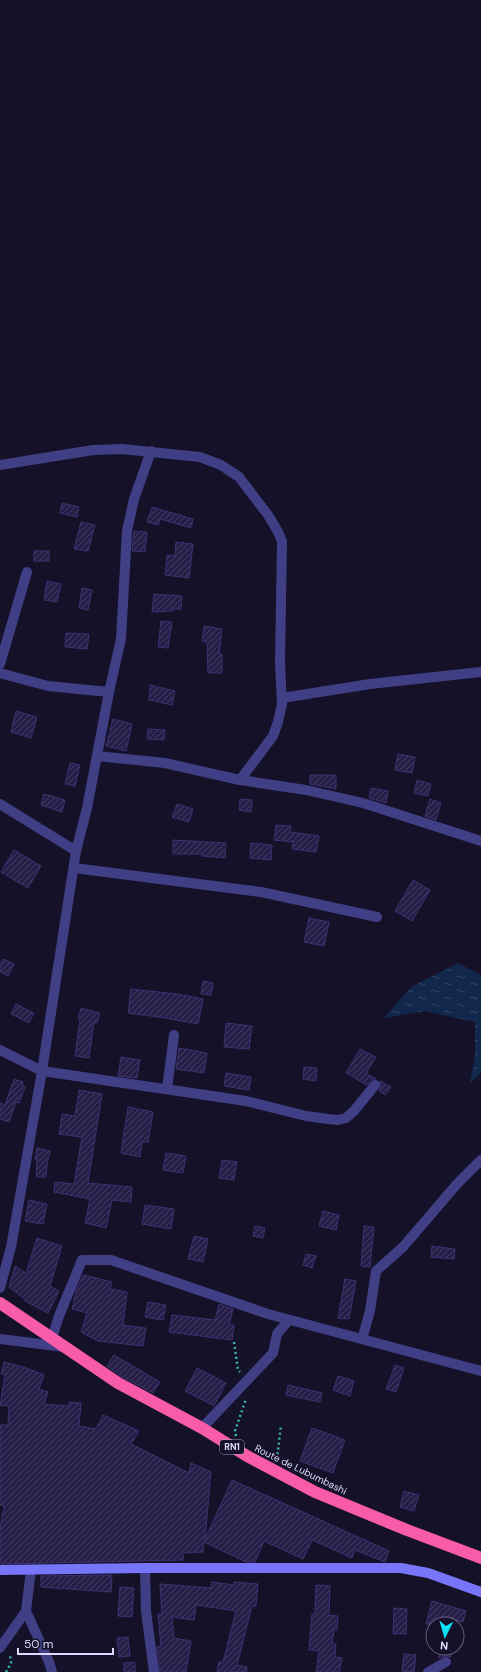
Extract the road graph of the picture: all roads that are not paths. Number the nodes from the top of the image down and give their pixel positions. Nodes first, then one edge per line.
1 (151, 451) junction
2 (0, 465) edge
3 (27, 572) dead end
4 (0, 664) edge
5 (481, 672) edge
6 (0, 673) edge
7 (109, 692) junction
8 (282, 698) junction
9 (97, 756) junction
10 (240, 780) junction
11 (0, 804) edge
12 (481, 841) edge
13 (76, 851) junction
14 (74, 868) junction
15 (377, 917) dead end
16 (174, 1035) dead end
17 (0, 1050) edge
18 (42, 1071) junction
19 (375, 1085) dead end
20 (167, 1089) junction
21 (481, 1160) edge
22 (0, 1288) edge
23 (0, 1303) edge
24 (289, 1320) junction
25 (52, 1338) junction
26 (0, 1339) edge
27 (362, 1339) junction
28 (64, 1347) junction
29 (481, 1371) edge
30 (202, 1428) junction
31 (481, 1558) edge
32 (145, 1568) junction
33 (0, 1570) edge
34 (31, 1570) junction
35 (481, 1592) edge
36 (26, 1611) junction
37 (1, 1647) edge
38 (446, 1662) dead end
39 (52, 1672) edge
40 (154, 1672) edge
41 (428, 1672) edge

1 - 2 street
1 - 7 street
1 - 8 street
3 - 4 street
5 - 8 street
6 - 7 street
7 - 9 street
8 - 10 street
9 - 10 street
9 - 13 street
10 - 12 street
11 - 13 street
13 - 14 street
14 - 15 street
14 - 18 street
16 - 20 street
17 - 18 street
18 - 20 street
18 - 22 street
19 - 20 street
21 - 27 street
23 - 25 highway, Route de Lubumbashi / RN1
24 - 25 street
24 - 27 street
24 - 30 street
25 - 28 highway, Route de Lubumbashi / RN1
26 - 28 street
27 - 29 street
28 - 30 highway, Route de Lubumbashi / RN1
30 - 31 highway, Route de Lubumbashi / RN1
32 - 34 street
32 - 35 street
32 - 40 street
33 - 34 street
34 - 36 street
36 - 37 street
36 - 39 street
38 - 41 street

